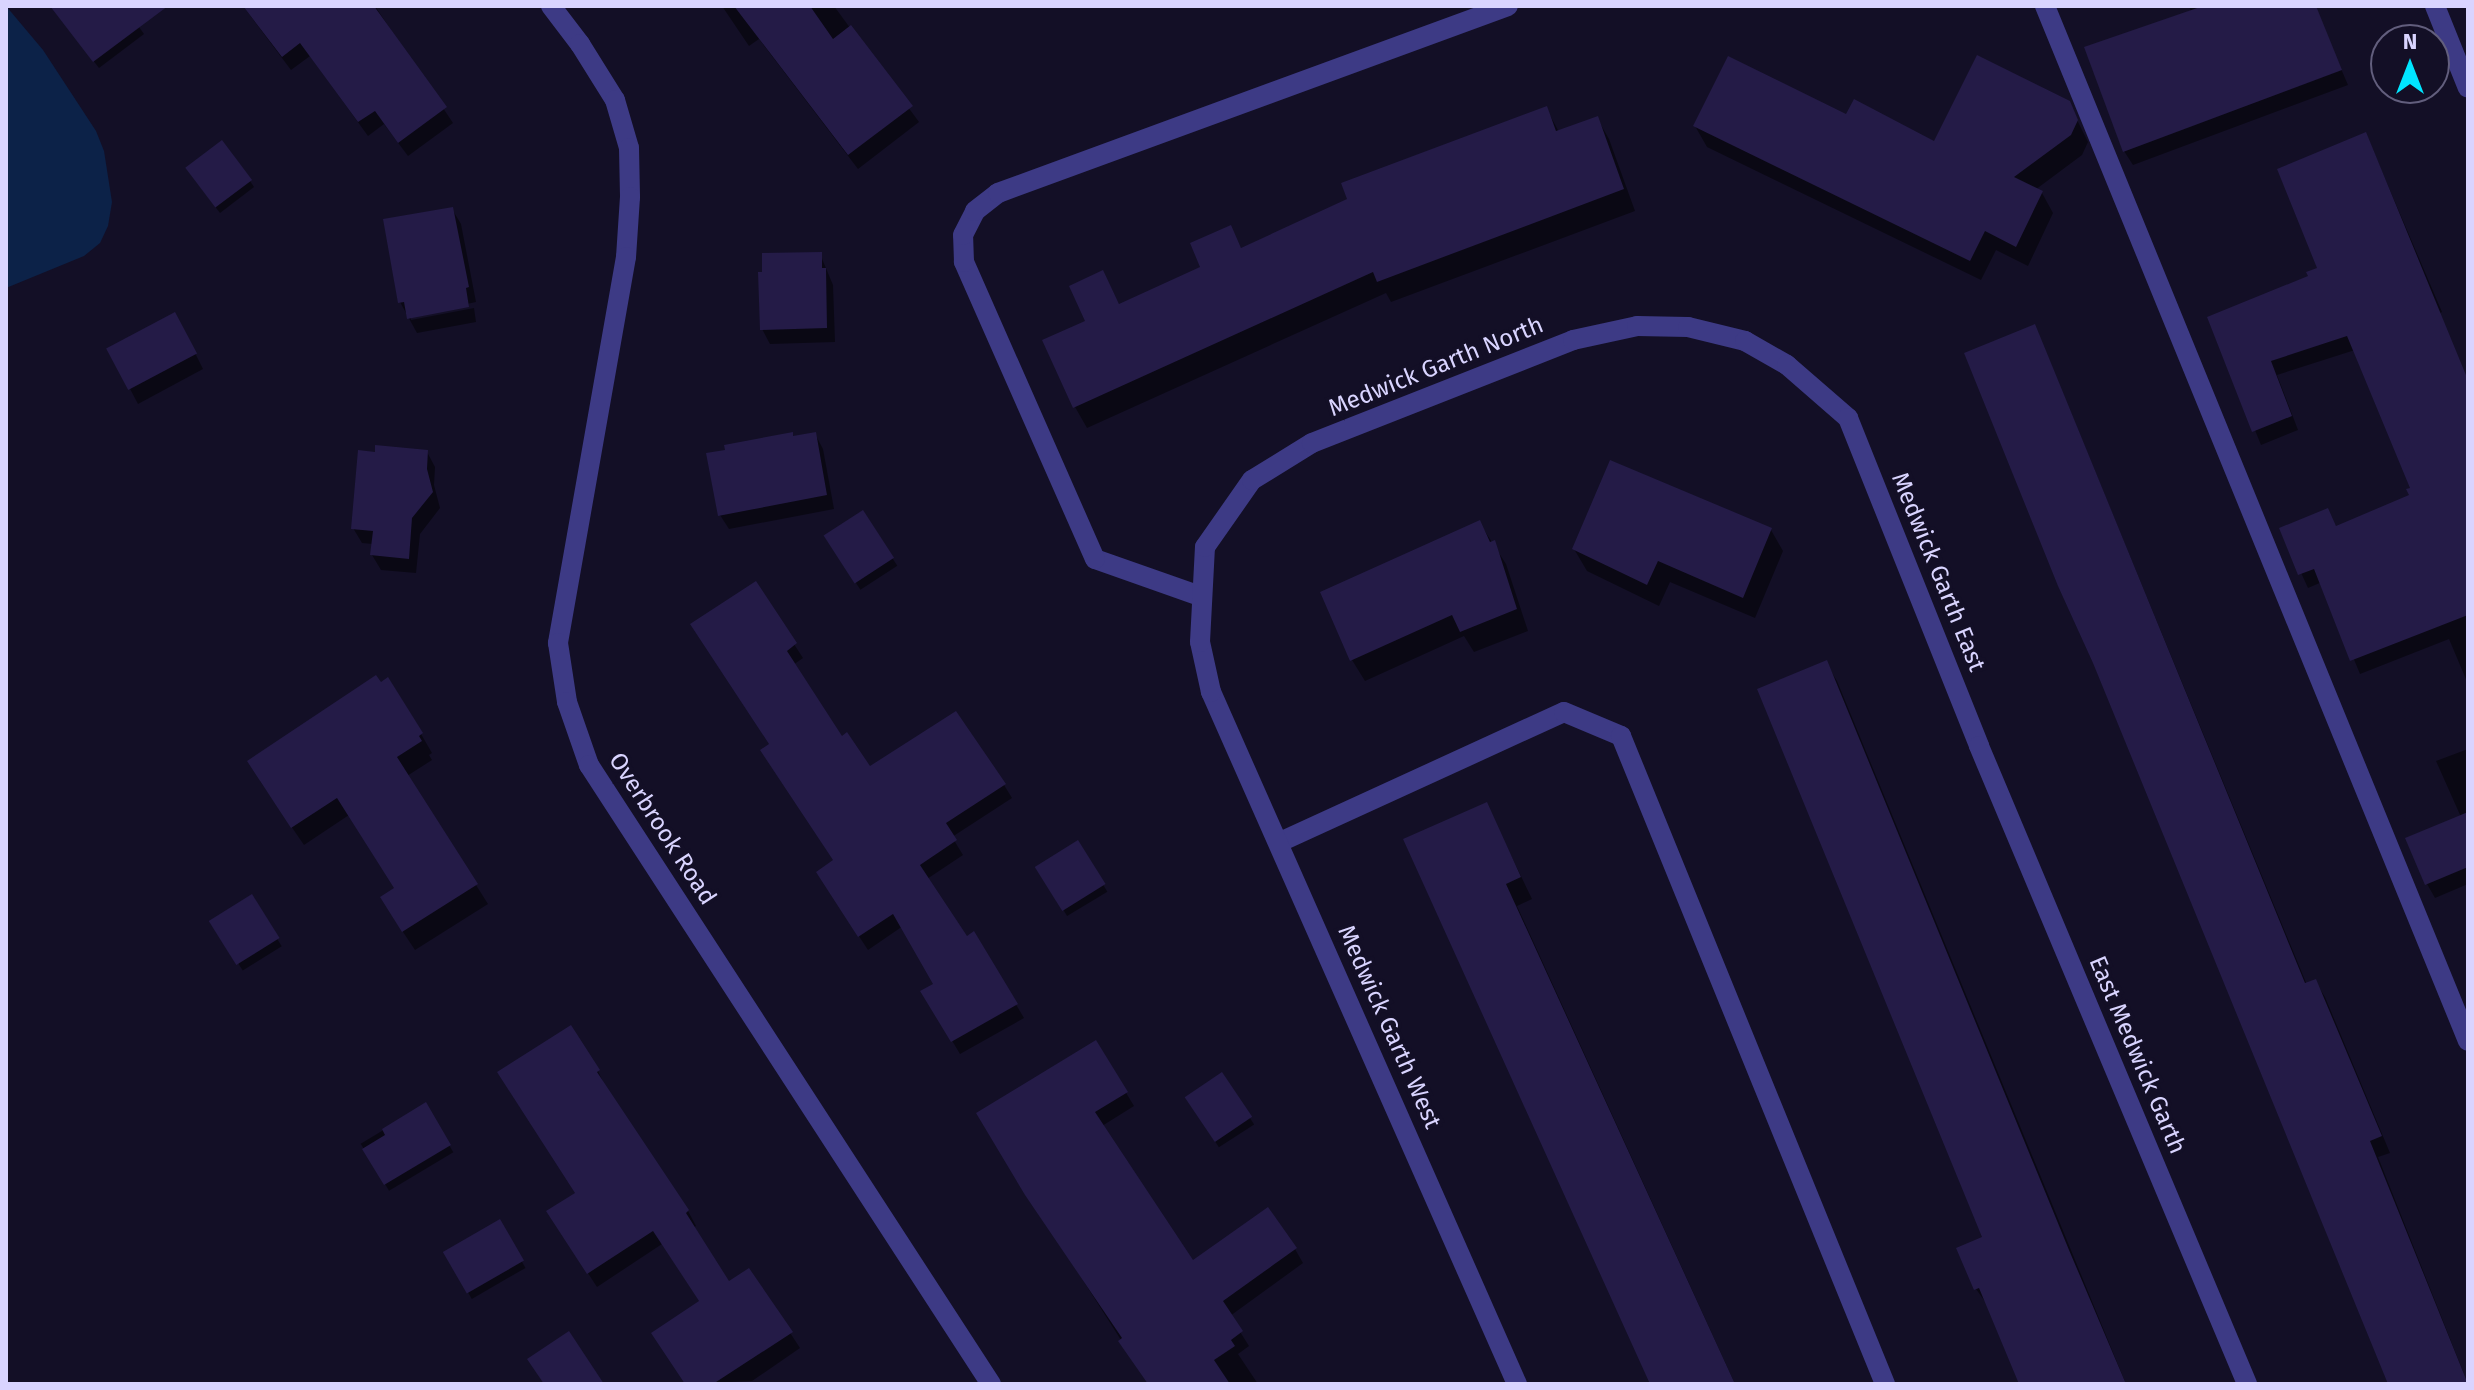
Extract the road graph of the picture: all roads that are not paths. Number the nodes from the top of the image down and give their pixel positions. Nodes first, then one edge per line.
1 (551, 6) edge
2 (1508, 6) edge
3 (2045, 6) edge
4 (2435, 6) edge
5 (2468, 88) edge
6 (1848, 418) joint
7 (1200, 596) junction
8 (1211, 692) joint
9 (1979, 746) joint
10 (1280, 842) junction
11 (2468, 1041) edge
12 (991, 1384) edge
13 (1517, 1384) edge
14 (1885, 1384) edge
15 (2247, 1384) edge

1 - 12 street, Overbrook Road
2 - 7 street
3 - 11 street
4 - 5 street
6 - 7 street, Medwick Garth North
6 - 9 street, Medwick Garth East
7 - 8 street, Medwick Garth North
8 - 10 street, Medwick Garth West
9 - 15 street, East Medwick Garth
10 - 13 street, Medwick Garth West
10 - 14 street

